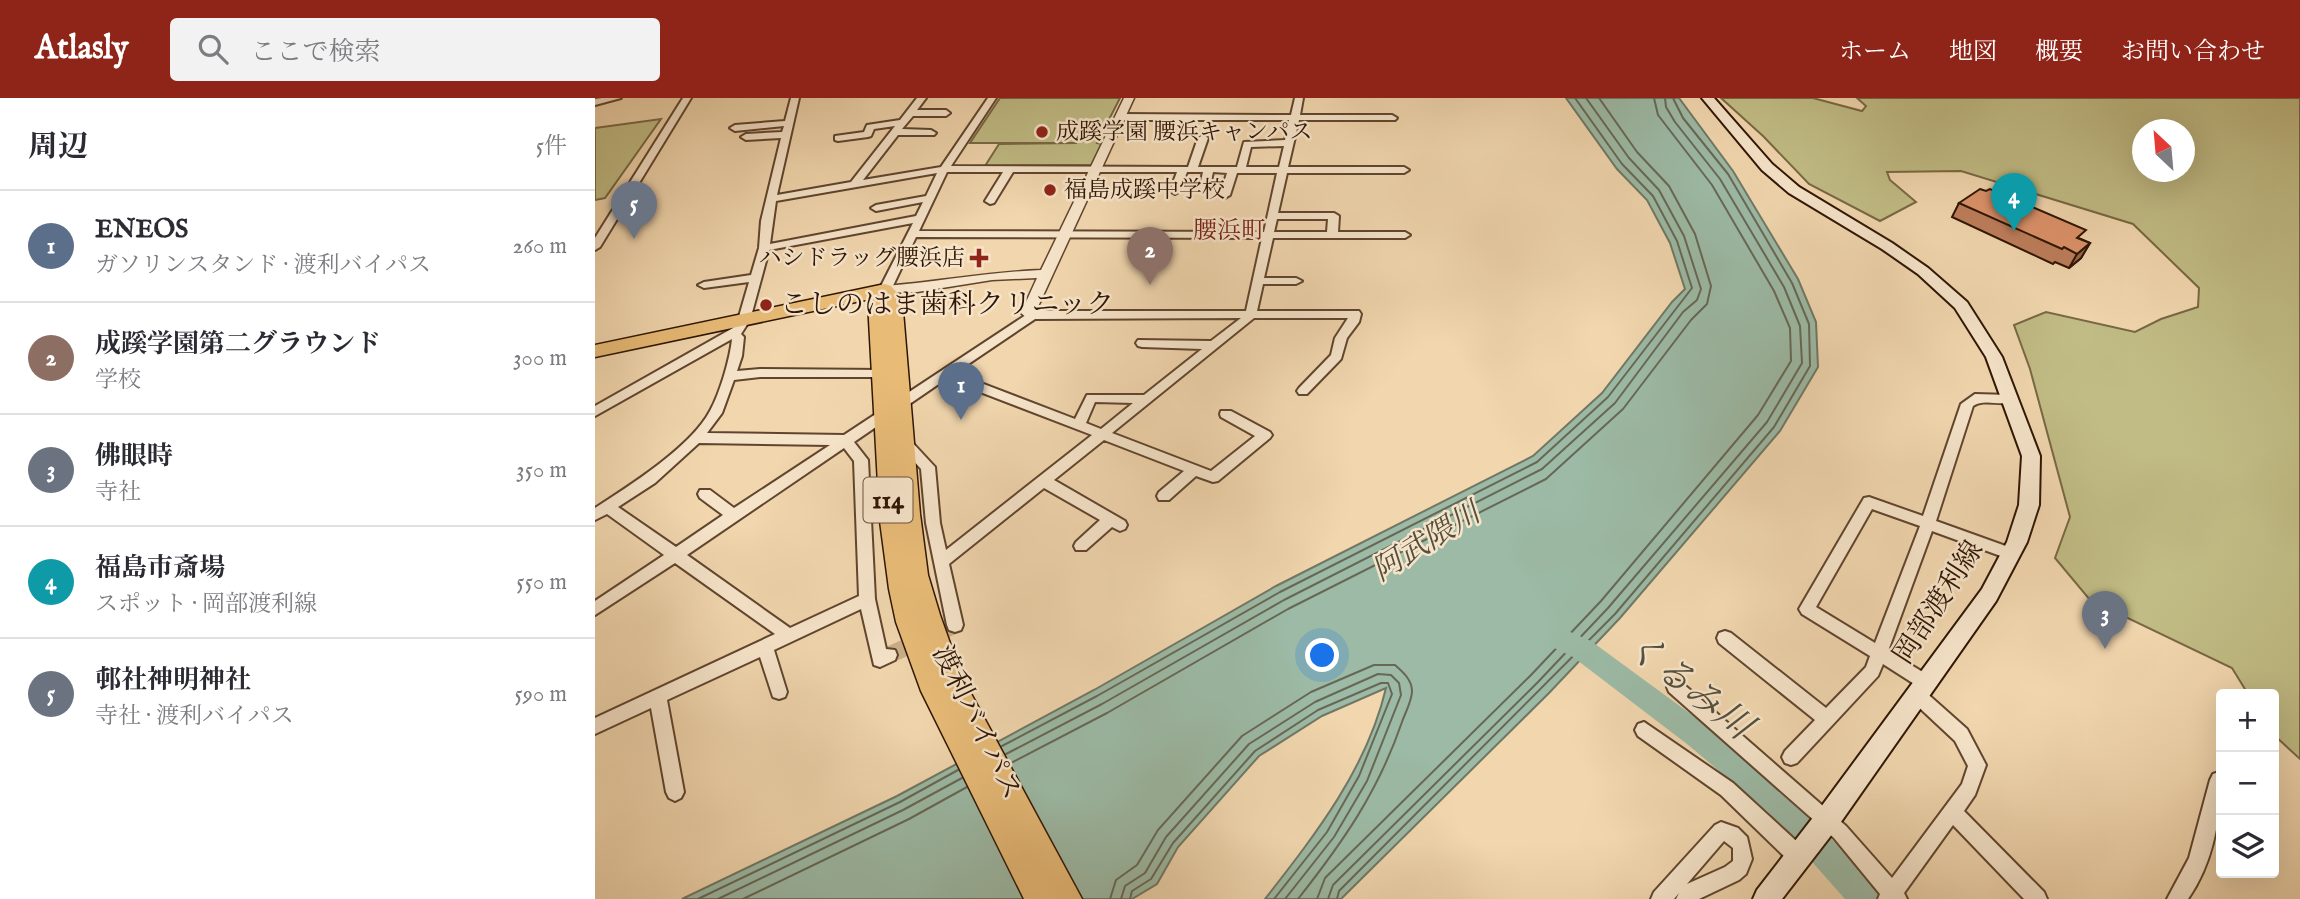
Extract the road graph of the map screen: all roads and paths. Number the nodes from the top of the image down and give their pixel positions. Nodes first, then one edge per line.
1 (614, 98) edge
2 (687, 98) edge
3 (795, 98) edge
4 (922, 98) edge
5 (992, 98) edge
6 (1129, 98) edge
7 (1299, 98) edge
8 (1708, 98) edge
9 (595, 102) edge
10 (911, 113) junction
11 (946, 113) dead end
12 (1121, 117) junction
13 (1294, 118) junction
14 (1392, 118) dead end
15 (903, 122) junction
16 (789, 123) junction
17 (735, 128) dead end
18 (896, 132) junction
19 (930, 133) dead end
20 (786, 135) junction
21 (746, 138) dead end
22 (838, 138) dead end
23 (1203, 138) dead end
24 (1288, 143) junction
25 (944, 169) junction
26 (1010, 169) junction
27 (1098, 169) junction
28 (1209, 169) junction
29 (1237, 169) junction
30 (1187, 170) junction
31 (1282, 170) junction
32 (1404, 170) dead end
33 (854, 185) junction
34 (1204, 190) dead end
35 (1175, 191) dead end
36 (1226, 195) dead end
37 (930, 198) junction
38 (772, 199) junction
39 (990, 201) dead end
40 (876, 208) dead end
41 (1272, 216) junction
42 (920, 218) junction
43 (912, 234) junction
44 (1065, 234) junction
45 (1268, 235) junction
46 (1332, 235) junction
47 (1405, 235) dead end
48 (595, 247) edge
49 (764, 248) junction
50 (1045, 274) junction
51 (757, 277) junction
52 (1258, 281) junction
53 (1296, 281) dead end
54 (704, 285) dead end
55 (885, 297) junction
56 (1251, 313) junction
57 (1032, 315) junction
58 (740, 329) junction
59 (1142, 343) dead end
60 (1214, 345) junction
61 (595, 351) edge
62 (595, 360) edge
63 (883, 374) junction
64 (946, 374) junction
65 (728, 376) junction
66 (1303, 391) dead end
67 (1145, 399) junction
68 (2010, 400) junction
69 (893, 408) junction
70 (595, 412) edge
71 (1226, 414) dead end
72 (1078, 426) junction
73 (1100, 434) junction
74 (697, 438) junction
75 (845, 440) junction
76 (904, 442) junction
77 (1194, 470) junction
78 (1042, 480) junction
79 (705, 494) dead end
80 (1164, 496) dead end
81 (601, 511) edge
82 (734, 516) junction
83 (1928, 523) junction
84 (1081, 547) dead end
85 (2009, 553) junction
86 (675, 556) junction
87 (942, 562) junction
88 (867, 600) junction
89 (595, 609) edge
90 (955, 625) dead end
91 (790, 636) junction
92 (1725, 638) dead end
93 (765, 648) junction
94 (1880, 652) junction
95 (889, 655) dead end
96 (942, 686) junction
97 (1675, 687) dead end
98 (1921, 688) junction
99 (779, 692) dead end
100 (657, 698) junction
101 (1827, 719) junction
102 (595, 726) edge
103 (1644, 730) dead end
104 (1791, 757) dead end
105 (2216, 791) edge
106 (675, 792) dead end
107 (1953, 812) junction
108 (1827, 820) junction
109 (1800, 853) junction
110 (1892, 896) edge
111 (1041, 899) edge
112 (1066, 899) edge
113 (1661, 899) edge
114 (1686, 899) edge
115 (1766, 899) edge
116 (2037, 899) edge
117 (2177, 899) edge

1 - 9 street
2 - 48 street
3 - 16 street
4 - 10 street
5 - 25 street
6 - 12 street
7 - 13 street
8 - 68 main road, 岡部渡利線
10 - 11 street
10 - 15 street
12 - 13 street
12 - 27 street
13 - 14 street
13 - 24 street
15 - 18 street
15 - 22 street
16 - 17 street
16 - 20 street
18 - 19 street
18 - 33 street
20 - 21 street
20 - 38 street
23 - 30 street
24 - 29 street
24 - 31 street
25 - 26 street
25 - 33 street
25 - 37 street
26 - 27 street
26 - 39 street
27 - 30 street
27 - 44 street
28 - 29 street
28 - 30 street
28 - 34 street
29 - 31 street
29 - 36 street
30 - 35 street
31 - 32 street
31 - 41 street
33 - 38 street
37 - 40 street
37 - 42 street
38 - 49 street
41 - 45 street
41 - 46 street
42 - 43 street
42 - 49 street
43 - 44 street
43 - 55 street
44 - 45 street
44 - 50 street
45 - 46 street
45 - 52 street
46 - 47 street
49 - 51 street
50 - 55 street
50 - 57 street
51 - 54 street
51 - 58 street
52 - 53 street
52 - 56 street
55 - 58 highway
55 - 63 highway, 渡利バイパス / 114
55 - 69 highway, 渡利バイパス / 114
56 - 57 street
56 - 60 street
56 - 66 street
57 - 64 street
58 - 61 highway
58 - 62 highway
58 - 65 street
58 - 70 street
59 - 60 street
60 - 67 street
63 - 65 street
63 - 69 highway, 渡利バイパス / 114
64 - 69 street
64 - 72 street
65 - 74 street
67 - 72 street
67 - 73 street
68 - 83 street
68 - 85 main road, 岡部渡利線
69 - 75 street
69 - 76 highway, 渡利バイパス / 114
69 - 96 highway, 渡利バイパス / 114
71 - 77 street
72 - 73 street
73 - 77 street
73 - 78 street
74 - 75 street
74 - 81 street
75 - 82 street
75 - 88 street
76 - 87 street
76 - 96 highway, 渡利バイパス / 114
77 - 80 street
78 - 84 street
78 - 87 street
79 - 82 street
81 - 86 street
82 - 86 street
83 - 85 street
83 - 94 street
83 - 94 street
85 - 98 main road, 岡部渡利線
86 - 89 street
86 - 91 street
87 - 90 street
88 - 91 street
88 - 95 street
91 - 93 street
92 - 101 street
93 - 99 street
93 - 100 street
94 - 98 street
94 - 101 street
96 - 111 highway, 渡利バイパス / 114
96 - 112 highway, 渡利バイパス / 114
97 - 108 street
98 - 107 street
98 - 108 main road, 岡部渡利線
100 - 102 street
100 - 106 street
101 - 104 street
103 - 109 street
105 - 117 street
107 - 110 street
107 - 116 street
108 - 109 main road, 岡部渡利線
108 - 110 street
109 - 115 main road, 岡部渡利線
113 - 114 street

